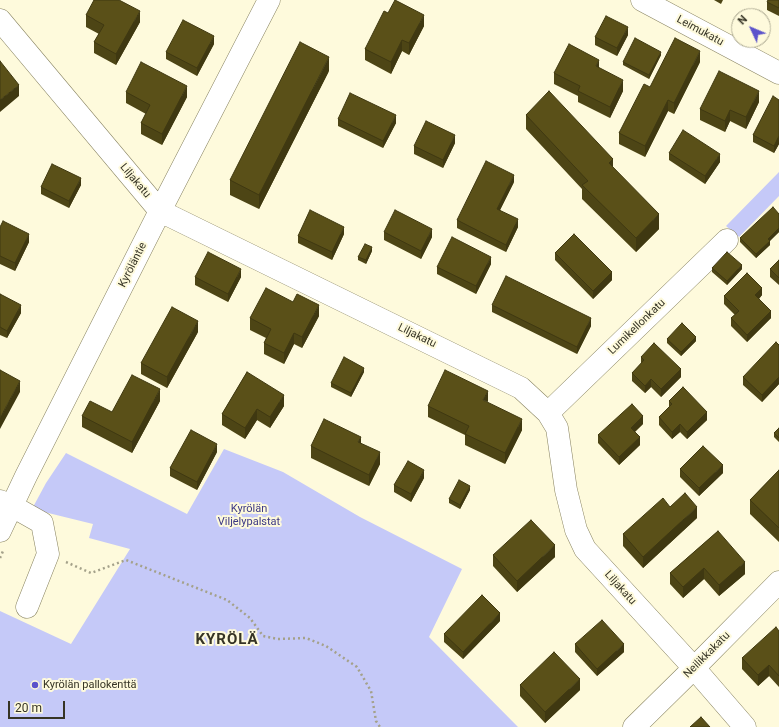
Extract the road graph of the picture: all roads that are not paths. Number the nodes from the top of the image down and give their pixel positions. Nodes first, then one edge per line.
1 (269, 0) edge
2 (642, 0) edge
3 (0, 20) edge
4 (779, 73) edge
5 (160, 211) junction
6 (726, 240) dead end
7 (548, 414) junction
8 (6, 504) edge
9 (0, 532) edge
10 (779, 582) edge
11 (27, 607) dead end
12 (694, 668) junction
13 (634, 727) edge
14 (745, 727) edge

1 - 5 street, Kyröläntie
2 - 4 street, Leimukatu
3 - 5 street, Liljakatu
5 - 7 street, Liljakatu
5 - 8 street, Kyröläntie
6 - 7 street, Lumikellonkatu
7 - 12 street, Liljakatu
8 - 9 street, Kyröläntie
8 - 11 street
10 - 12 street, Neilikkakatu
12 - 13 street, Neilikkakatu
12 - 14 street, Liljakatu

